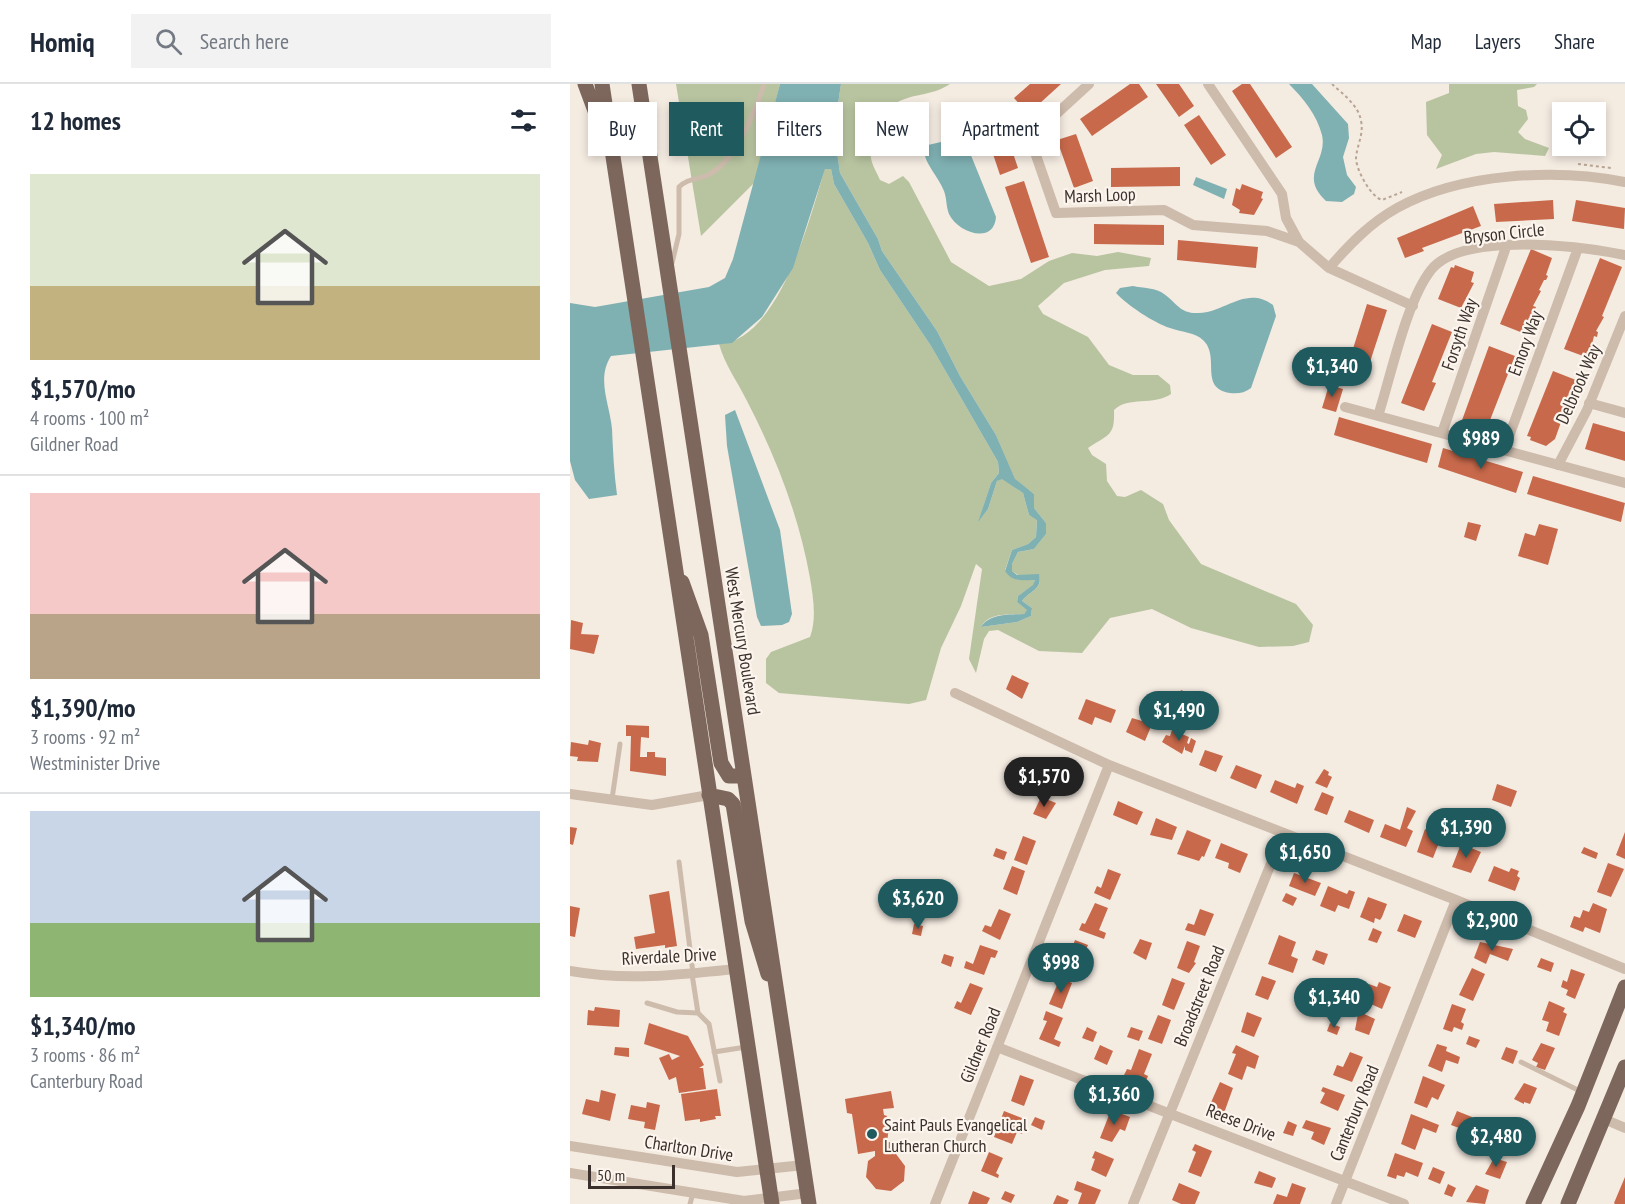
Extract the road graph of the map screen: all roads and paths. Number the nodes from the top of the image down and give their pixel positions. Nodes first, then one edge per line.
1 (585, 84) edge
2 (602, 84) edge
3 (639, 84) edge
4 (764, 84) edge
5 (1089, 84) edge
6 (1208, 84) edge
7 (1332, 84) edge
8 (613, 159) junction
9 (1625, 182) edge
10 (1386, 200) dead end
11 (1299, 242) junction
12 (1506, 247) junction
13 (1578, 248) junction
14 (1625, 255) edge
15 (1329, 268) junction
16 (669, 284) junction
17 (1413, 306) junction
18 (1625, 316) edge
19 (1589, 403) junction
20 (1345, 407) dead end
21 (1625, 413) edge
22 (1378, 416) junction
23 (1442, 433) junction
24 (1504, 450) junction
25 (1558, 465) junction
26 (1625, 483) edge
27 (674, 566) junction
28 (955, 693) dead end
29 (620, 744) dead end
30 (1109, 765) junction
31 (743, 776) junction
32 (570, 794) edge
33 (709, 795) junction
34 (612, 801) junction
35 (1282, 834) junction
36 (679, 862) dead end
37 (1455, 900) junction
38 (735, 969) junction
39 (1625, 969) edge
40 (570, 970) edge
41 (692, 974) junction
42 (1625, 987) edge
43 (778, 999) junction
44 (646, 1003) dead end
45 (698, 1013) junction
46 (747, 1047) junction
47 (997, 1047) junction
48 (714, 1052) junction
49 (1521, 1062) dead end
50 (1625, 1067) edge
51 (720, 1081) dead end
52 (1583, 1092) junction
53 (1170, 1112) junction
54 (1604, 1119) junction
55 (1625, 1128) edge
56 (570, 1146) edge
57 (804, 1166) junction
58 (767, 1170) junction
59 (570, 1173) edge
60 (1345, 1180) junction
61 (692, 1198) edge
62 (808, 1199) edge
63 (717, 1200) edge
64 (771, 1201) edge
65 (935, 1204) edge
66 (1133, 1204) edge
67 (1336, 1204) edge
68 (1404, 1204) edge
69 (1533, 1204) edge
70 (1568, 1204) edge

1 - 8 main road
2 - 8 main road
3 - 16 main road, West Mercury Boulevard
4 - 16 lane
5 - 11 street, Marsh Loop
6 - 11 street, Marsh Loop
7 - 10 path
8 - 27 main road
9 - 15 street
11 - 15 street, Marsh Loop
12 - 13 street, Bryson Circle
12 - 17 street, Bryson Circle
12 - 23 street, Forsyth Way
13 - 14 street, Bryson Circle
13 - 24 street, Emory Way
15 - 17 street
16 - 31 main road, West Mercury Boulevard
17 - 22 street, Bryson Circle
18 - 19 street, Delbrook Way
19 - 21 street
19 - 25 street, Delbrook Way
20 - 22 street
22 - 23 street
23 - 24 street
24 - 25 street
25 - 26 street
27 - 31 main road
27 - 33 main road
28 - 30 street
29 - 34 lane
30 - 35 street
30 - 47 street, Gildner Road
31 - 43 main road, West Mercury Boulevard
32 - 34 street
33 - 34 street
33 - 38 main road
33 - 43 main road
35 - 37 street
35 - 53 street, Broadstreet Road
36 - 41 lane
37 - 39 street
37 - 60 street, Canterbury Road
38 - 41 street, Riverdale Drive
38 - 46 main road
40 - 41 street, Riverdale Drive
41 - 45 lane
42 - 52 main road
43 - 57 main road, West Mercury Boulevard
44 - 45 lane
45 - 48 lane
46 - 48 lane
46 - 58 main road
47 - 53 street, Reese Drive
47 - 65 street, Gildner Road
48 - 51 lane
49 - 52 lane
50 - 54 main road
52 - 69 main road
53 - 60 street, Reese Drive
53 - 66 street, Broadstreet Road
54 - 55 street
54 - 70 main road
56 - 58 street, Charlton Drive
57 - 58 street, Charlton Drive
57 - 62 main road, West Mercury Boulevard
58 - 64 main road
59 - 61 street
60 - 67 street, Canterbury Road
60 - 68 street, Reese Drive
61 - 63 street
62 - 64 street
63 - 64 street

